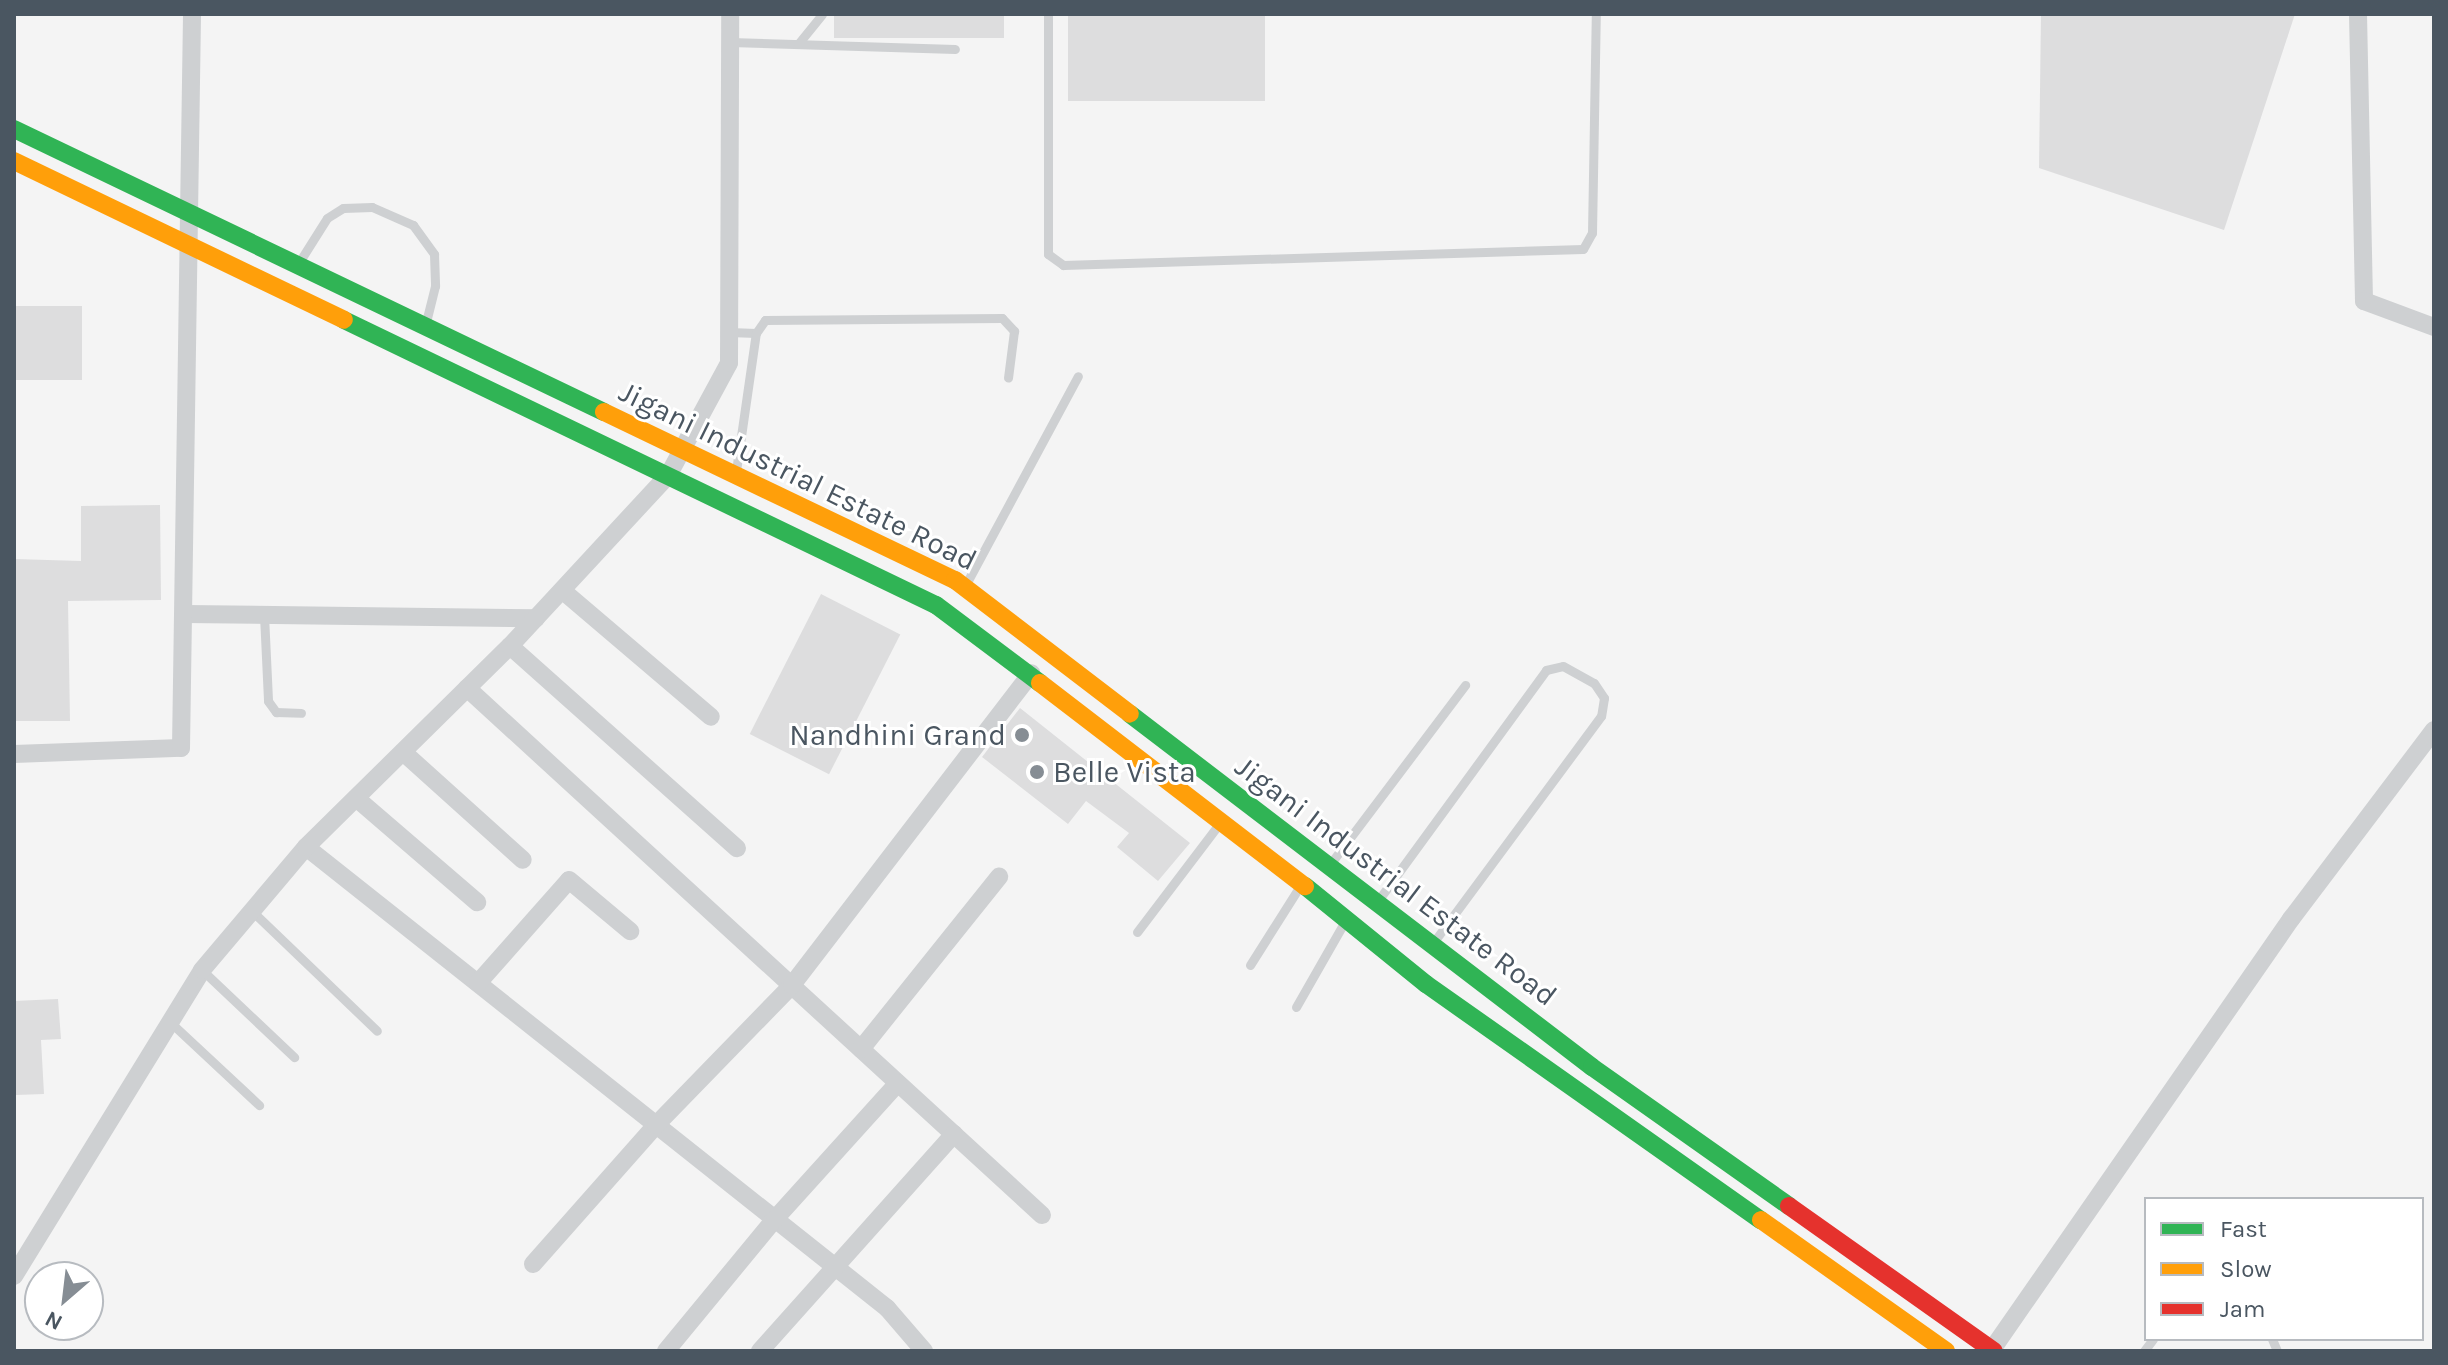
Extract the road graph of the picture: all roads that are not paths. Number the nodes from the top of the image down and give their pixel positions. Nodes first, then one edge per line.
1 (192, 14) edge
2 (730, 14) edge
3 (822, 14) edge
4 (1048, 14) edge
5 (1596, 14) edge
6 (2358, 14) edge
7 (730, 42) junction
8 (798, 44) junction
9 (955, 49) dead end
10 (14, 129) edge
11 (14, 161) edge
12 (189, 210) junction
13 (186, 239) junction
14 (298, 264) junction
15 (425, 325) junction
16 (2434, 327) edge
17 (729, 332) junction
18 (756, 333) junction
19 (1078, 376) dead end
20 (1008, 378) dead end
21 (682, 449) junction
22 (669, 474) junction
23 (736, 475) junction
24 (964, 587) junction
25 (563, 591) junction
26 (185, 614) junction
27 (264, 615) junction
28 (536, 618) junction
29 (510, 646) junction
30 (1031, 673) junction
31 (1465, 685) dead end
32 (467, 688) junction
33 (301, 713) dead end
34 (711, 717) dead end
35 (2431, 740) edge
36 (403, 752) junction
37 (14, 754) edge
38 (356, 798) junction
39 (1222, 820) junction
40 (306, 847) junction
41 (737, 848) dead end
42 (523, 860) dead end
43 (1329, 866) junction
44 (999, 877) dead end
45 (1302, 883) junction
46 (477, 902) dead end
47 (1377, 902) junction
48 (252, 911) junction
49 (1346, 918) junction
50 (630, 931) dead end
51 (1137, 932) dead end
52 (1432, 945) junction
53 (1250, 965) dead end
54 (202, 970) junction
55 (478, 983) junction
56 (792, 985) junction
57 (1296, 1007) dead end
58 (170, 1022) junction
59 (377, 1031) dead end
60 (861, 1049) junction
61 (294, 1057) dead end
62 (898, 1083) junction
63 (259, 1105) dead end
64 (656, 1125) junction
65 (954, 1134) junction
66 (1042, 1215) dead end
67 (775, 1219) junction
68 (533, 1264) dead end
69 (835, 1267) junction
70 (14, 1276) edge
71 (1992, 1350) edge
72 (666, 1351) edge
73 (760, 1351) edge
74 (924, 1351) edge
75 (1946, 1351) edge

1 - 12 street
2 - 7 street
3 - 8 lane
4 - 5 lane
6 - 16 street
7 - 8 lane
7 - 17 street
8 - 9 lane
10 - 12 main road, Jigani Industrial Estate Road
11 - 13 main road, Jigani Industrial Estate Road
12 - 13 street
12 - 14 main road, Jigani Industrial Estate Road
13 - 22 main road, Jigani Industrial Estate Road
13 - 26 street
14 - 15 main road, Jigani Industrial Estate Road
14 - 15 lane
15 - 21 main road, Jigani Industrial Estate Road
17 - 18 lane
17 - 21 street
18 - 20 lane
18 - 23 lane
19 - 24 lane
21 - 22 street
21 - 23 main road, Jigani Industrial Estate Road
22 - 25 street
22 - 30 main road, Jigani Industrial Estate Road
23 - 24 main road, Jigani Industrial Estate Road
24 - 43 main road, Jigani Industrial Estate Road
25 - 28 street
25 - 34 street
26 - 27 street
26 - 37 street
27 - 28 street
27 - 33 lane
28 - 29 street
29 - 32 street
29 - 41 street
30 - 39 main road, Jigani Industrial Estate Road
30 - 56 street
31 - 43 lane
32 - 36 street
32 - 56 street
35 - 71 street
36 - 38 street
36 - 42 street
38 - 40 street
38 - 46 street
39 - 45 main road, Jigani Industrial Estate Road
39 - 51 lane
40 - 48 street
40 - 55 street
43 - 47 main road, Jigani Industrial Estate Road
44 - 60 street
45 - 49 main road, Jigani Industrial Estate Road
45 - 53 lane
47 - 52 main road, Jigani Industrial Estate Road
47 - 52 lane
48 - 54 street
48 - 59 lane
49 - 57 lane
49 - 75 main road, Jigani Industrial Estate Road
50 - 55 street
52 - 71 main road, Jigani Industrial Estate Road
54 - 58 street
54 - 61 lane
55 - 64 street
56 - 60 street
56 - 64 street
58 - 63 lane
58 - 70 street
60 - 62 street
62 - 65 street
62 - 67 street
64 - 67 street
64 - 68 street
65 - 66 street
65 - 69 street
67 - 69 street
67 - 72 street
69 - 73 street
69 - 74 street

